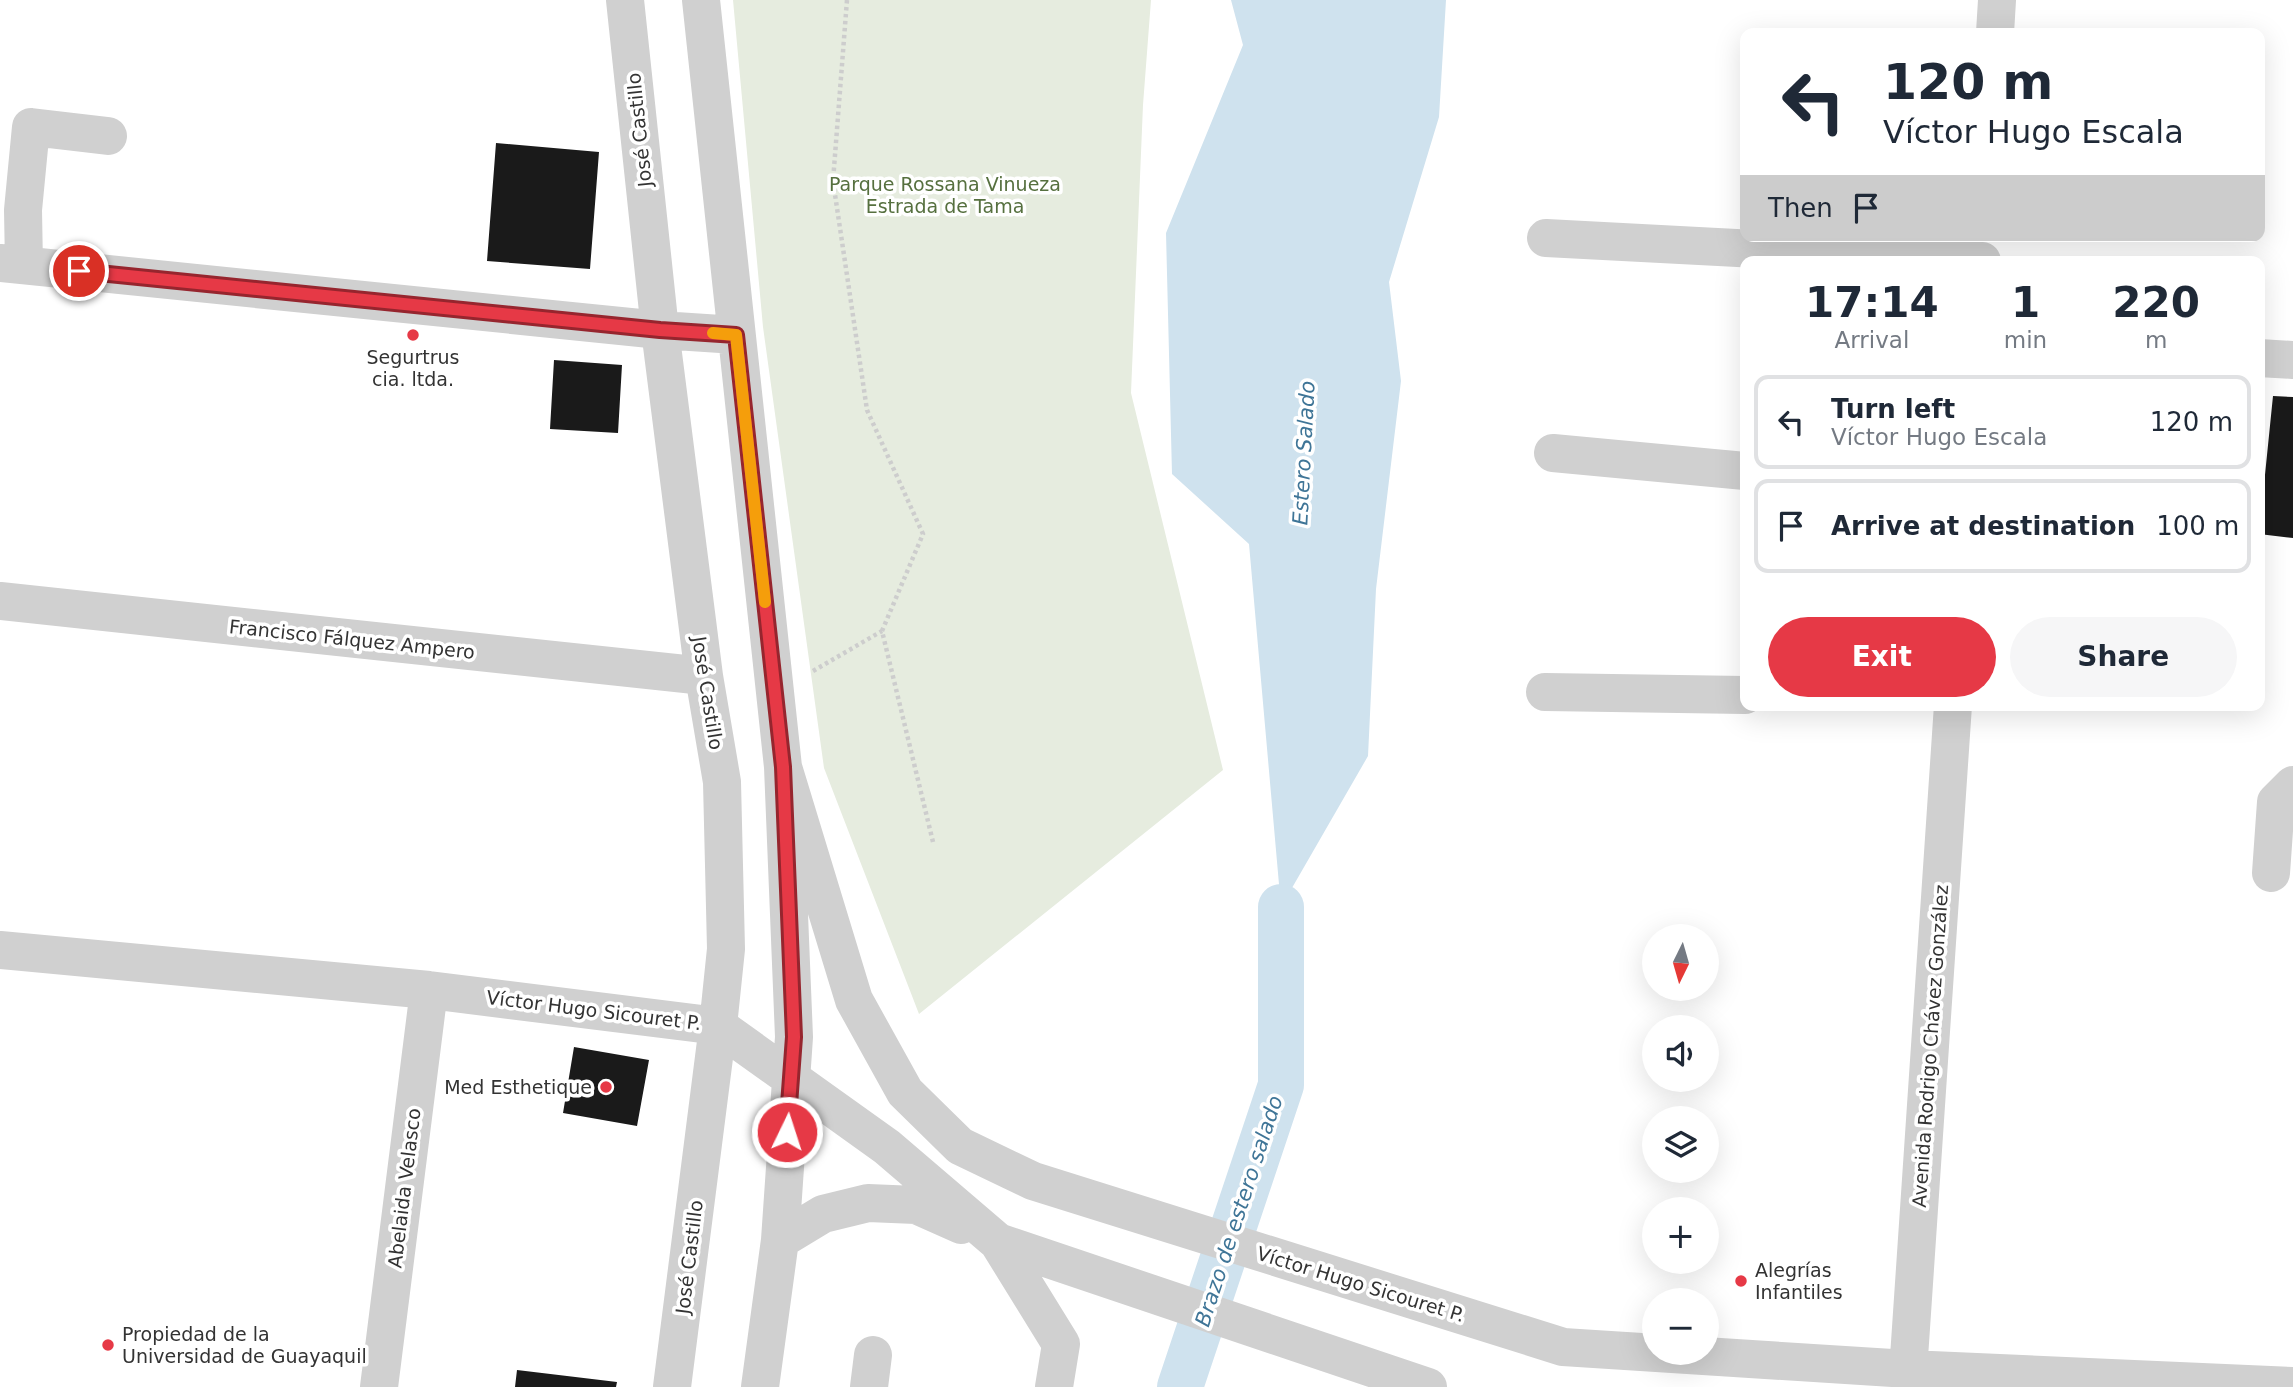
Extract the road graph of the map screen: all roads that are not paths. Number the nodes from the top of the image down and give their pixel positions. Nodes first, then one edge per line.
1 (625, 0) edge
2 (701, 0) edge
3 (1997, 0) edge
4 (1995, 28) edge
5 (108, 136) dead end
6 (1546, 238) dead end
7 (1887, 256) edge
8 (12, 264) edge
9 (660, 330) junction
10 (736, 335) junction
11 (2265, 358) edge
12 (2293, 360) edge
13 (1553, 453) dead end
14 (1740, 471) edge
15 (0, 601) edge
16 (704, 676) junction
17 (1545, 692) dead end
18 (1740, 695) edge
19 (1953, 711) edge
20 (783, 767) junction
21 (2293, 785) edge
22 (2271, 873) dead end
23 (0, 950) edge
24 (429, 990) junction
25 (718, 1026) junction
26 (790, 1077) junction
27 (780, 1240) junction
28 (1013, 1247) junction
29 (1907, 1378) edge
30 (2293, 1385) edge
31 (379, 1387) edge
32 (672, 1387) edge
33 (760, 1387) edge
34 (1054, 1387) edge
35 (1428, 1387) edge

1 - 9 street, José Castillo
2 - 10 street
3 - 4 street
5 - 8 street
6 - 7 street
8 - 9 street
9 - 10 street
9 - 16 street, José Castillo
10 - 20 street
11 - 12 street
13 - 14 street
15 - 16 street, Francisco Fálquez Ampero
16 - 25 street, José Castillo
17 - 18 street
19 - 29 street, Avenida Rodrigo Chávez González
20 - 26 street
20 - 29 street, Víctor Hugo Sicouret P.
21 - 22 street
23 - 24 street, Víctor Hugo Sicouret P.
24 - 25 street, Víctor Hugo Sicouret P.
24 - 31 street, Abelaida Velasco
25 - 26 street, Víctor Hugo Sicouret P.
25 - 32 street, José Castillo
26 - 27 street
26 - 28 street, Víctor Hugo Sicouret P.
27 - 28 street
27 - 33 street
28 - 34 street
28 - 35 street, Víctor Hugo Sicouret P.
29 - 30 street, Víctor Hugo Sicouret P.

